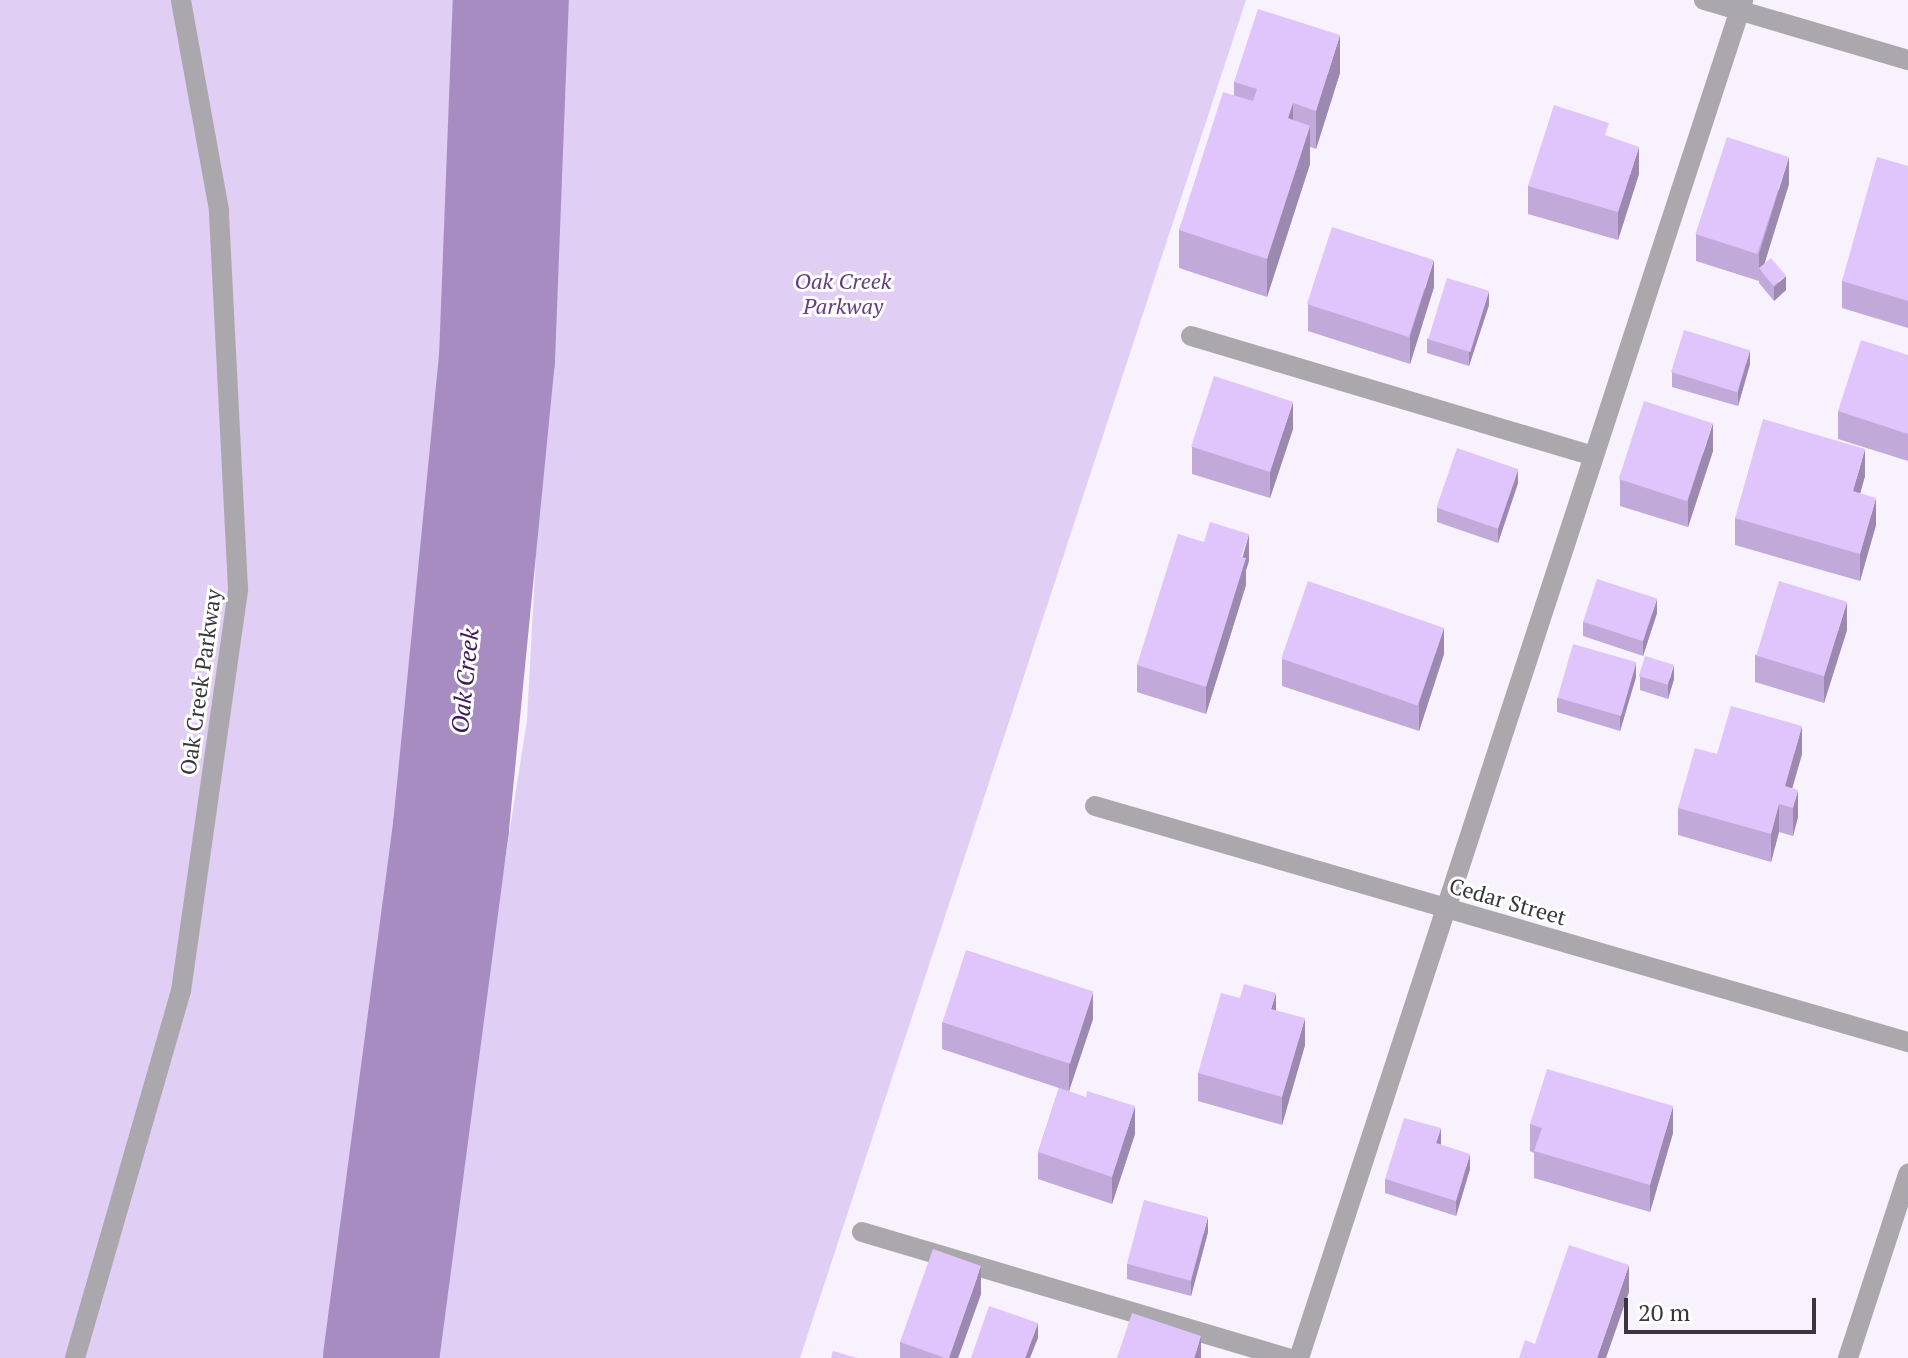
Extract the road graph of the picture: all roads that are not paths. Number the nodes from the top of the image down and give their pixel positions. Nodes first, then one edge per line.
1 (181, 0) edge
2 (1704, 0) edge
3 (1742, 5) edge
4 (1908, 60) edge
5 (1191, 336) dead end
6 (1594, 456) junction
7 (1095, 806) dead end
8 (1446, 908) junction
9 (1908, 1042) edge
10 (1908, 1174) edge
11 (862, 1232) dead end
12 (75, 1358) edge
13 (1288, 1358) edge
14 (1299, 1358) edge
15 (1848, 1358) edge

1 - 12 street, Oak Creek Parkway
2 - 3 street
3 - 4 street
3 - 6 street
5 - 6 street
6 - 8 street
7 - 8 street, Cedar Street
8 - 9 street, Cedar Street
8 - 14 street
10 - 15 street
11 - 13 street

